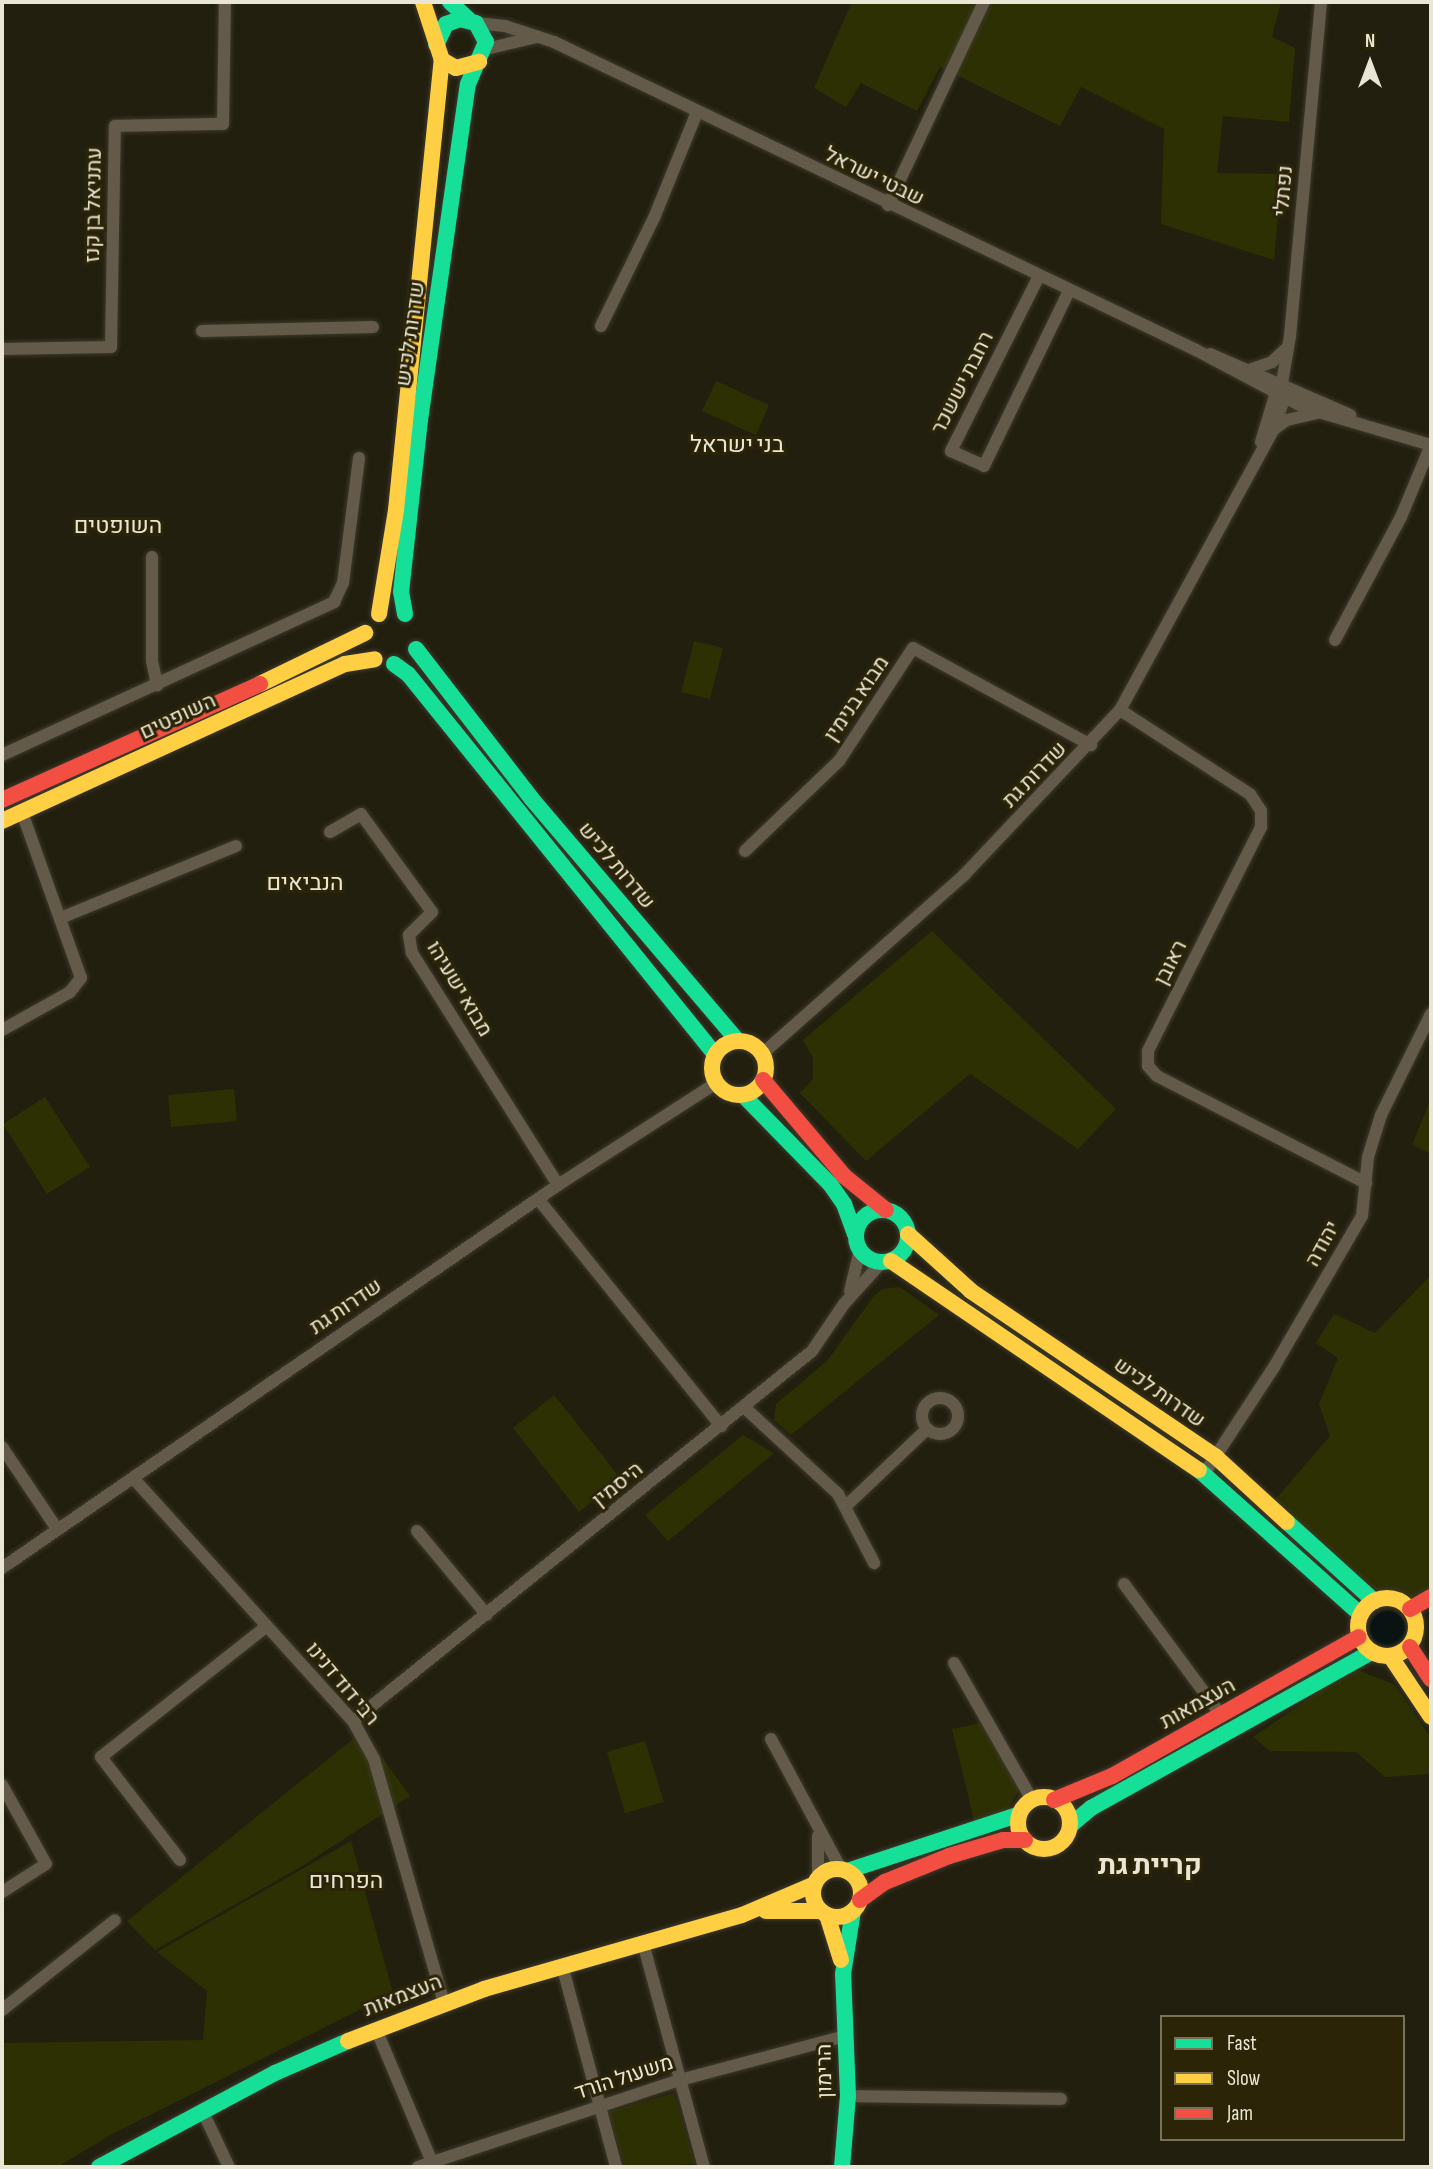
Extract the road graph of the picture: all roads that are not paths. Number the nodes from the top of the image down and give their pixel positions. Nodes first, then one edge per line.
1 (225, 2) edge
2 (423, 2) edge
3 (450, 2) edge
4 (984, 2) edge
5 (1321, 2) edge
6 (472, 22) junction
7 (536, 37) junction
8 (439, 52) junction
9 (483, 56) junction
10 (697, 112) junction
11 (888, 205) junction
12 (1038, 278) junction
13 (1068, 293) junction
14 (601, 326) dead end
15 (373, 327) dead end
16 (202, 331) dead end
17 (1289, 344) junction
18 (2, 349) edge
19 (1196, 350) junction
20 (1252, 369) junction
21 (1280, 392) junction
22 (1321, 413) junction
23 (1273, 430) junction
24 (1382, 430) junction
25 (1431, 445) edge
26 (359, 458) dead end
27 (1255, 459) junction
28 (152, 557) dead end
29 (379, 614) junction
30 (414, 631) junction
31 (365, 633) junction
32 (1335, 640) dead end
33 (375, 659) junction
34 (394, 664) junction
35 (157, 685) junction
36 (1120, 710) junction
37 (1091, 745) junction
38 (2, 755) edge
39 (2, 800) edge
40 (22, 812) junction
41 (2, 821) edge
42 (330, 832) dead end
43 (236, 846) dead end
44 (745, 851) dead end
45 (63, 917) junction
46 (1431, 1014) edge
47 (2, 1030) edge
48 (738, 1041) junction
49 (762, 1054) junction
50 (715, 1055) junction
51 (763, 1080) junction
52 (716, 1083) junction
53 (743, 1095) junction
54 (1366, 1183) junction
55 (558, 1185) junction
56 (538, 1199) junction
57 (886, 1210) junction
58 (855, 1234) junction
59 (908, 1234) junction
60 (860, 1250) junction
61 (886, 1262) junction
62 (844, 1304) junction
63 (744, 1406) junction
64 (720, 1426) junction
65 (927, 1429) dead end
66 (2, 1447) edge
67 (1216, 1457) junction
68 (1204, 1474) junction
69 (134, 1479) junction
70 (845, 1506) junction
71 (57, 1529) junction
72 (417, 1531) dead end
73 (874, 1563) dead end
74 (2, 1568) edge
75 (1124, 1584) dead end
76 (1431, 1597) edge
77 (1374, 1601) junction
78 (487, 1615) junction
79 (1361, 1615) junction
80 (1419, 1616) edge
81 (267, 1626) junction
82 (1359, 1637) junction
83 (1410, 1647) junction
84 (1371, 1652) junction
85 (1391, 1657) junction
86 (954, 1663) dead end
87 (1431, 1679) edge
88 (1222, 1715) junction
89 (1431, 1717) edge
90 (353, 1721) junction
91 (771, 1739) dead end
92 (2, 1786) edge
93 (1032, 1800) junction
94 (1054, 1800) junction
95 (1017, 1815) junction
96 (1072, 1824) junction
97 (817, 1832) junction
98 (1025, 1840) junction
99 (180, 1860) dead end
100 (844, 1870) junction
101 (816, 1881) junction
102 (2, 1892) edge
103 (856, 1905) junction
104 (824, 1913) junction
105 (742, 1915) junction
106 (115, 1920) dead end
107 (643, 1943) junction
108 (562, 1965) junction
109 (844, 1974) junction
110 (444, 2003) junction
111 (2, 2010) edge
112 (376, 2029) junction
113 (845, 2036) junction
114 (680, 2080) junction
115 (848, 2096) junction
116 (1060, 2099) dead end
117 (602, 2105) junction
118 (202, 2109) junction
119 (122, 2161) edge
120 (433, 2164) edge
121 (99, 2167) edge
122 (229, 2167) edge
123 (418, 2167) edge
124 (616, 2167) edge
125 (704, 2167) edge
126 (841, 2167) edge

1 - 18 street, עתניאל בן קנז
2 - 8 main road, שדרות לכיש
3 - 6 main road
4 - 11 street
5 - 17 street, נפתלי
6 - 7 street, שבטי ישראל
6 - 8 main road
6 - 9 main road
7 - 9 street
7 - 10 street, שבטי ישראל
8 - 9 main road
8 - 29 main road, שדרות לכיש
9 - 30 main road, שדרות לכיש
10 - 11 street, שבטי ישראל
10 - 14 street
11 - 12 street, שבטי ישראל
12 - 13 street, שבטי ישראל
12 - 13 street, רחבת יששכר
13 - 19 street, שבטי ישראל
15 - 16 street
17 - 20 street
17 - 21 street, נפתלי
19 - 20 street, שבטי ישראל
19 - 21 street, שבטי ישראל
20 - 21 street, שבטי ישראל
21 - 22 street, שבטי ישראל
21 - 23 street, שדרות גת
21 - 24 street, שבטי ישראל
21 - 27 street, שדרות גת
22 - 23 street
22 - 24 street, שבטי ישראל
23 - 27 street, שדרות גת
24 - 25 street, שבטי ישראל
25 - 32 street
26 - 35 street
27 - 36 street, שדרות גת
28 - 35 street
29 - 30 main road
29 - 31 main road
30 - 34 main road
30 - 48 main road, שדרות לכיש
31 - 33 main road
31 - 39 main road, השופטים
33 - 34 main road
33 - 40 main road, השופטים
34 - 50 main road, שדרות לכיש
35 - 38 street
36 - 37 street, שדרות גת
36 - 54 street, ראובן
37 - 44 street, מבוא בנימין
37 - 49 street, שדרות גת
40 - 41 main road, השופטים
40 - 45 street
42 - 55 street, מבוא ישעיהו
43 - 45 street
45 - 47 street
46 - 54 street, יהודה
48 - 49 main road
48 - 50 main road
49 - 51 main road
50 - 52 main road
51 - 53 main road
51 - 57 main road
52 - 53 main road
52 - 55 street, שדרות גת
53 - 58 main road
54 - 67 street, יהודה
55 - 56 street, שדרות גת
56 - 64 street
56 - 69 street, שדרות גת
57 - 58 main road
57 - 59 main road
58 - 60 main road
59 - 61 main road
59 - 67 main road, שדרות לכיש
60 - 61 main road
60 - 62 street, היסמין
61 - 62 street, היסמין
61 - 68 main road, שדרות לכיש
62 - 63 street, היסמין
63 - 64 street, היסמין
63 - 70 street
64 - 78 street, היסמין
65 - 70 street
66 - 71 street
67 - 68 street, יהודה
67 - 77 main road, שדרות לכיש
68 - 79 main road, שדרות לכיש
69 - 71 street, שדרות גת
69 - 81 street, רבי דוד דנינו
70 - 73 street
71 - 74 street, שדרות גת
72 - 78 street
75 - 88 street
76 - 80 main road
77 - 79 main road
77 - 80 main road
78 - 90 street, היסמין
79 - 82 main road
80 - 83 main road
81 - 90 street, רבי דוד דנינו
81 - 99 street
82 - 84 main road
82 - 88 main road, העצמאות
83 - 85 main road
83 - 87 main road
84 - 85 main road
84 - 96 main road, העצמאות
85 - 89 main road
86 - 93 street
88 - 94 main road, העצמאות
90 - 110 street, רבי דוד דנינו
91 - 97 street
92 - 102 street
93 - 94 main road
93 - 95 main road
94 - 96 main road
95 - 98 main road
95 - 100 main road
96 - 98 main road
97 - 100 street
97 - 101 street
98 - 103 main road
100 - 101 main road
100 - 103 main road
101 - 104 main road
101 - 105 main road, העצמאות
103 - 104 main road
103 - 109 main road, הרימון
104 - 105 main road, העצמאות
104 - 109 main road, הרימון
105 - 107 main road, העצמאות
106 - 111 street
107 - 108 main road, העצמאות
107 - 114 street
108 - 110 main road, העצמאות
108 - 117 street
109 - 113 main road, הרימון
110 - 112 main road, העצמאות
112 - 118 main road, העצמאות
112 - 120 street
113 - 114 street, משעול הורד
113 - 115 main road, הרימון
114 - 117 street, משעול הורד
114 - 125 street
115 - 116 street
115 - 126 main road, הרימון
117 - 120 street, משעול הורד
117 - 124 street
118 - 119 main road, העצמאות
118 - 122 street
119 - 121 main road, העצמאות
120 - 123 street, משעול הורד

